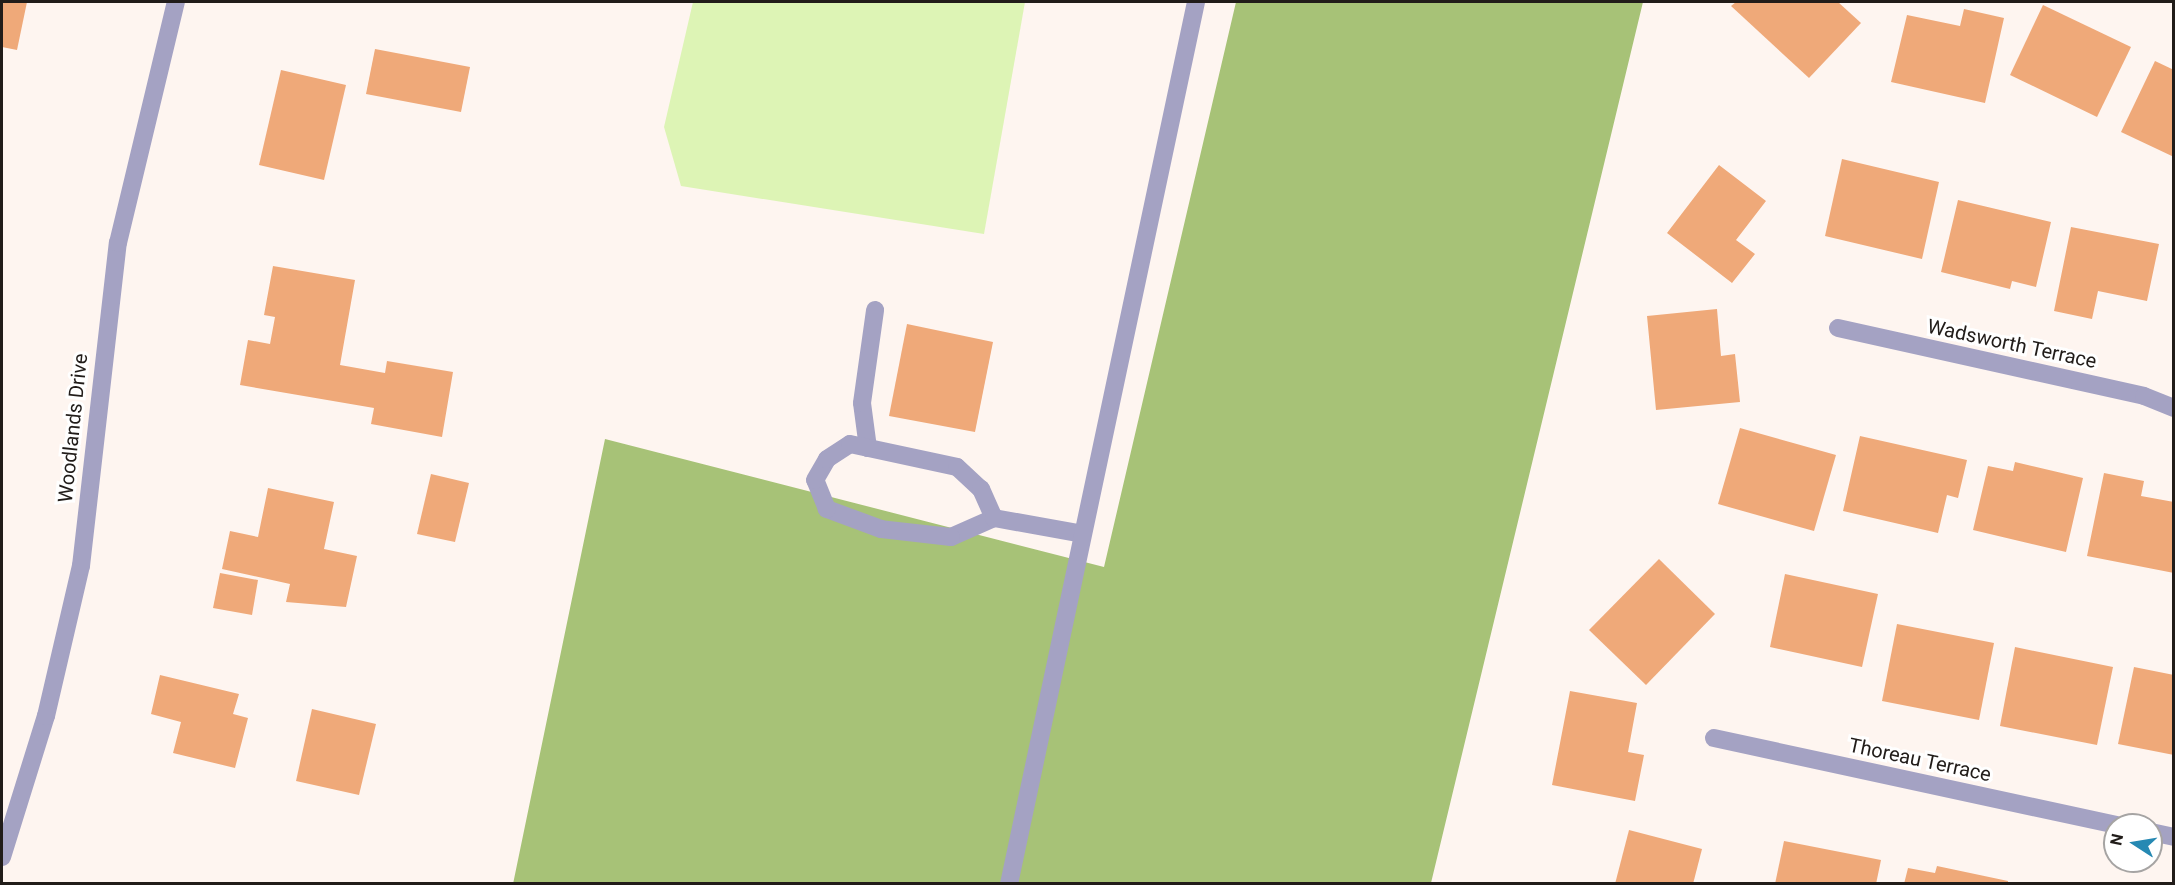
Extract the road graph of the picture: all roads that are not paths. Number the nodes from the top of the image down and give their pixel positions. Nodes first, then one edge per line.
1 (176, 2) edge
2 (1196, 2) edge
3 (875, 310) dead end
4 (1838, 328) dead end
5 (2174, 408) edge
6 (868, 448) junction
7 (994, 518) junction
8 (1083, 534) junction
9 (1714, 738) dead end
10 (2103, 822) edge
11 (2, 857) edge
12 (1009, 884) edge

1 - 11 street, Woodlands Drive
2 - 8 street
3 - 6 street
4 - 5 street, Wadsworth Terrace
6 - 7 street
6 - 7 street
7 - 8 street
8 - 12 street
9 - 10 street, Thoreau Terrace

